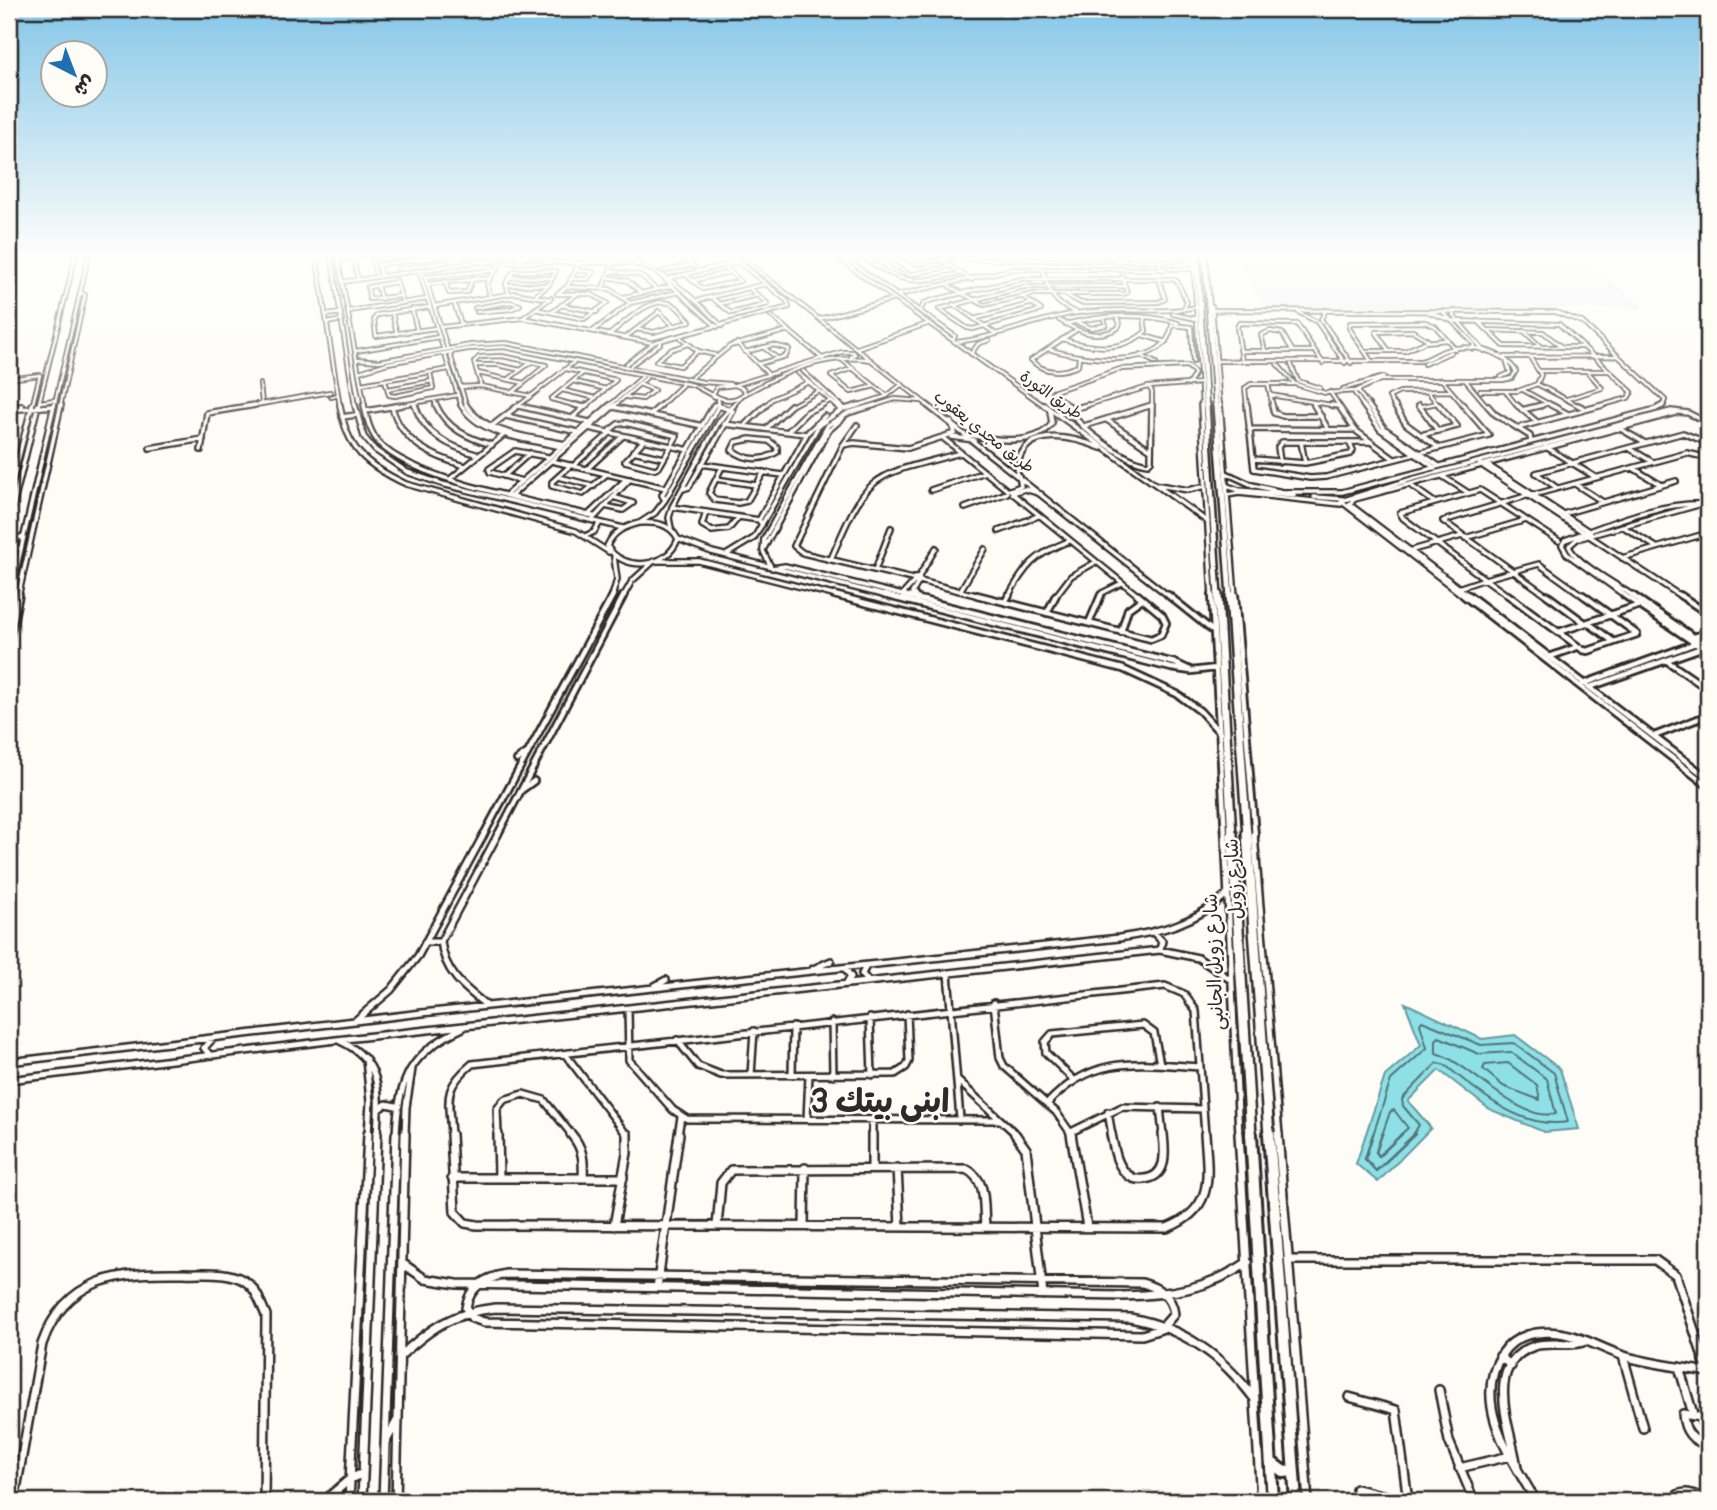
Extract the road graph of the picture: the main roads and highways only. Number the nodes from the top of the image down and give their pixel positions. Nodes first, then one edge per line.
1 (1206, 324) edge
2 (1209, 350) junction
3 (1217, 592) junction
4 (1229, 593) junction
5 (1217, 604) junction
6 (1230, 605) junction
7 (1224, 700) junction
8 (1237, 702) junction
9 (1229, 764) junction
10 (1242, 765) junction
11 (1243, 783) junction
12 (1228, 788) junction
13 (1272, 1463) junction
14 (1293, 1471) junction
15 (1273, 1501) edge
16 (1296, 1501) edge

1 - 2 main road, شارع زويل
2 - 3 main road, شارع زويل
2 - 4 main road, شارع زويل
3 - 4 main road
3 - 5 main road, شارع زويل
4 - 6 main road, شارع زويل
5 - 6 main road
5 - 7 main road, شارع زويل
6 - 8 main road, شارع زويل
7 - 8 main road
7 - 9 main road, شارع زويل
8 - 10 main road, شارع زويل
9 - 10 main road
9 - 12 main road, شارع زويل
10 - 11 main road, شارع زويل
11 - 12 main road
11 - 14 main road, شارع زويل
12 - 13 main road, شارع زويل
13 - 14 main road
13 - 15 main road, شارع زويل
14 - 16 main road, شارع زويل

